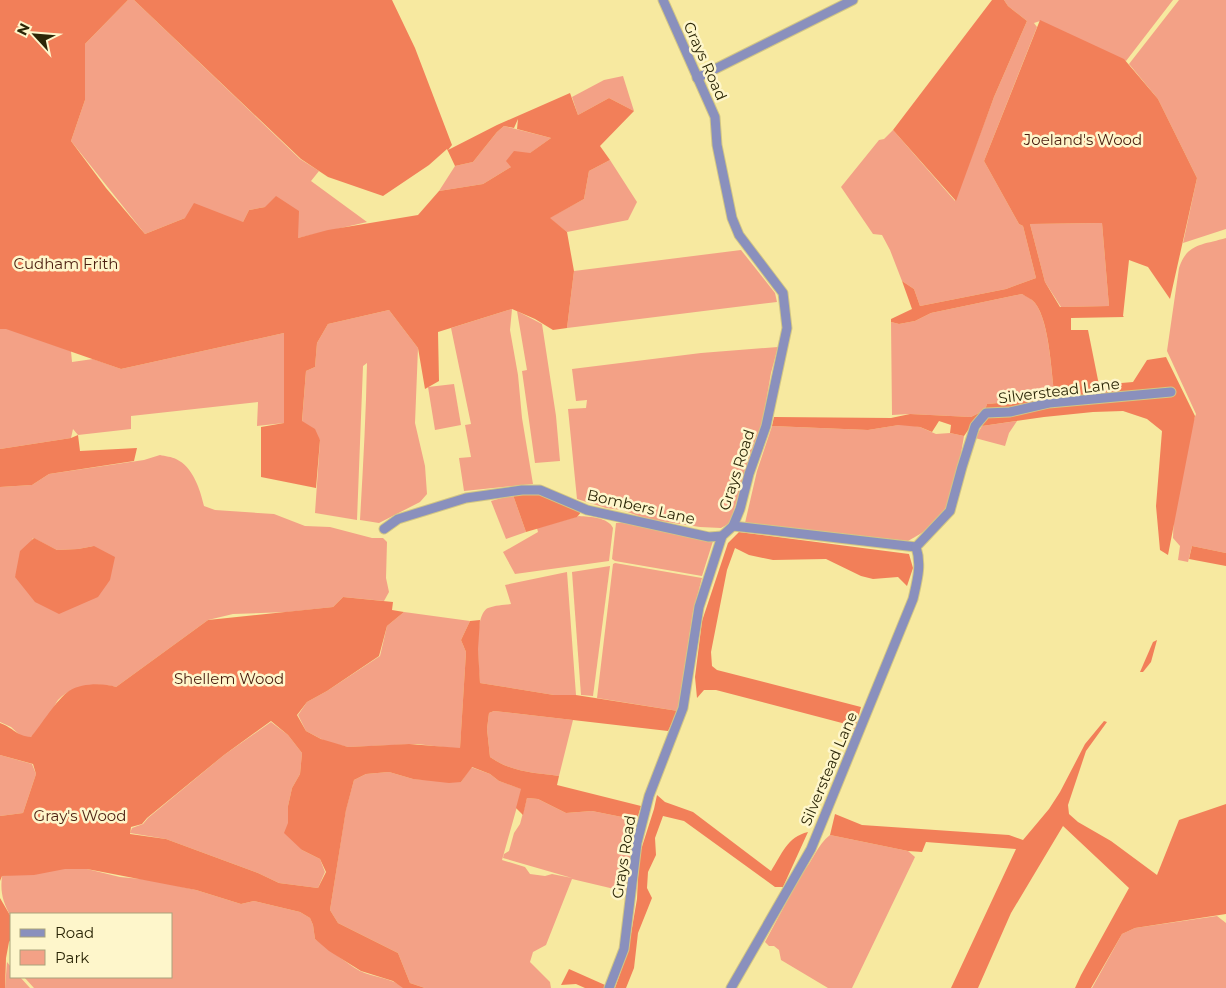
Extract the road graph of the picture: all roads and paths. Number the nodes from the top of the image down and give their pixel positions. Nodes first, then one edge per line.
1 (663, 0) edge
2 (853, 0) edge
3 (697, 78) junction
4 (1171, 392) dead end
5 (733, 526) junction
6 (384, 529) dead end
7 (722, 536) junction
8 (916, 548) junction
9 (609, 988) edge
10 (731, 988) edge

1 - 3 street, Grays Road
2 - 3 street
3 - 5 street, Grays Road
4 - 8 street, Silverstead Lane
5 - 7 street, Grays Road
5 - 8 street
6 - 7 street, Bombers Lane
7 - 9 street, Grays Road
8 - 10 street, Silverstead Lane

